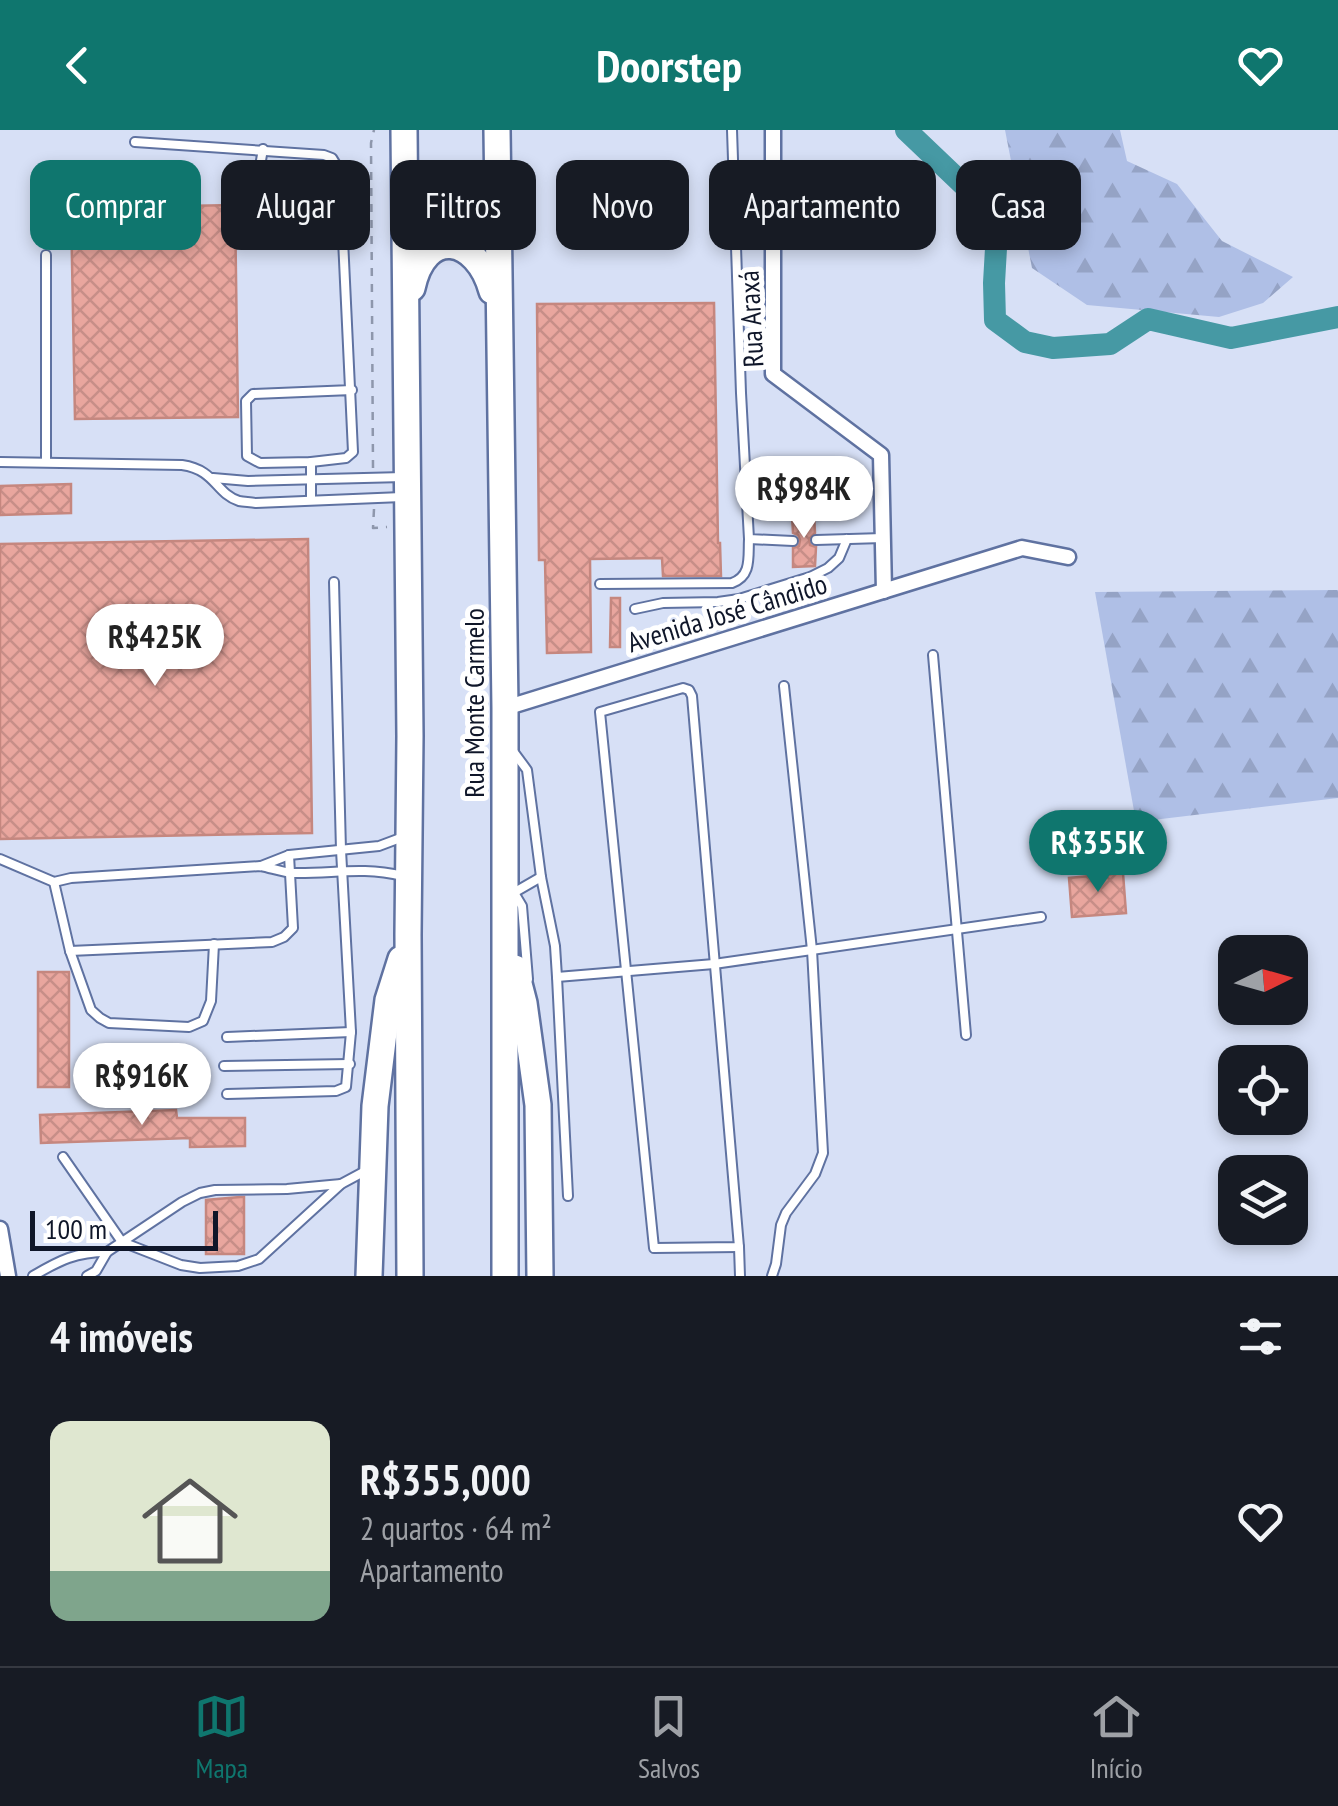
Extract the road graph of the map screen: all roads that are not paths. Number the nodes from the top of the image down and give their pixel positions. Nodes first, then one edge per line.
1 (497, 130) edge
2 (732, 130) edge
3 (773, 130) edge
4 (403, 131) edge
5 (135, 142) dead end
6 (264, 149) junction
7 (262, 160) edge
8 (333, 160) edge
9 (344, 250) edge
10 (46, 255) dead end
11 (406, 311) junction
12 (498, 321) junction
13 (352, 390) junction
14 (46, 461) junction
15 (0, 462) edge
16 (310, 462) junction
17 (213, 478) junction
18 (312, 479) junction
19 (233, 480) junction
20 (408, 486) junction
21 (226, 493) junction
22 (310, 500) junction
23 (883, 538) junction
24 (749, 539) junction
25 (846, 539) junction
26 (816, 540) dead end
27 (793, 542) dead end
28 (1068, 557) dead end
29 (334, 582) dead end
30 (600, 584) dead end
31 (884, 591) junction
32 (636, 609) dead end
33 (933, 655) dead end
34 (784, 686) dead end
35 (505, 708) junction
36 (505, 740) junction
37 (410, 834) junction
38 (341, 850) junction
39 (289, 855) junction
40 (0, 859) edge
41 (261, 866) junction
42 (342, 870) junction
43 (290, 873) junction
44 (542, 877) junction
45 (409, 878) junction
46 (54, 882) junction
47 (510, 888) junction
48 (1041, 917) dead end
49 (958, 929) junction
50 (408, 935) junction
51 (506, 937) junction
52 (214, 944) junction
53 (812, 950) junction
54 (70, 951) junction
55 (714, 964) junction
56 (627, 972) junction
57 (558, 977) junction
58 (524, 1003) junction
59 (351, 1032) junction
60 (966, 1036) dead end
61 (227, 1037) dead end
62 (350, 1064) junction
63 (224, 1066) dead end
64 (227, 1094) dead end
65 (62, 1157) dead end
66 (373, 1167) junction
67 (341, 1184) junction
68 (568, 1196) dead end
69 (0, 1228) edge
70 (122, 1242) junction
71 (740, 1247) junction
72 (107, 1252) junction
73 (8, 1276) edge
74 (33, 1276) edge
75 (87, 1276) edge
76 (369, 1276) edge
77 (410, 1276) edge
78 (505, 1276) edge
79 (540, 1276) edge
80 (740, 1276) edge
81 (772, 1276) edge

1 - 12 highway, Rua Monte Carmelo
2 - 24 lane
3 - 23 street, Rua Araxá
4 - 11 highway
5 - 6 lane
6 - 7 lane
6 - 8 lane
9 - 13 lane
10 - 14 lane
11 - 12 highway
11 - 20 highway
12 - 35 highway, Rua Monte Carmelo
13 - 16 lane
13 - 16 lane
14 - 15 lane
14 - 17 lane
16 - 18 lane
17 - 19 lane
17 - 21 lane
18 - 19 lane
18 - 20 lane
18 - 22 lane
19 - 21 lane
20 - 22 lane
20 - 37 highway
21 - 22 lane
23 - 25 lane
23 - 31 street
24 - 27 lane
24 - 30 lane
25 - 26 lane
25 - 32 lane
28 - 31 street, Avenida José Cândido
29 - 38 lane
31 - 35 street, Avenida José Cândido
33 - 49 lane
34 - 53 lane
35 - 36 highway, Rua Monte Carmelo
36 - 44 lane
36 - 47 highway, Rua Monte Carmelo
37 - 38 lane
37 - 45 highway
38 - 39 lane
38 - 42 lane
39 - 41 lane
39 - 43 lane
40 - 46 lane
41 - 43 lane
41 - 46 lane
42 - 43 lane
42 - 45 lane
42 - 59 lane
43 - 52 lane
44 - 47 lane
44 - 57 lane
45 - 50 highway
46 - 54 lane
47 - 51 highway, Rua Monte Carmelo
47 - 58 lane
48 - 49 lane
49 - 53 lane
49 - 60 lane
50 - 66 highway
50 - 77 highway
51 - 58 highway
51 - 78 highway, Rua Monte Carmelo
52 - 54 lane
52 - 54 lane
53 - 55 lane
53 - 81 lane
55 - 56 lane
55 - 56 lane
55 - 71 lane
56 - 57 lane
56 - 71 lane
57 - 68 lane
58 - 79 highway
59 - 61 lane
59 - 62 lane
62 - 63 lane
62 - 64 lane
65 - 70 lane
66 - 67 lane
66 - 76 highway
67 - 70 lane
67 - 70 lane
69 - 73 street
70 - 72 lane
71 - 80 lane
72 - 74 lane
72 - 75 lane

